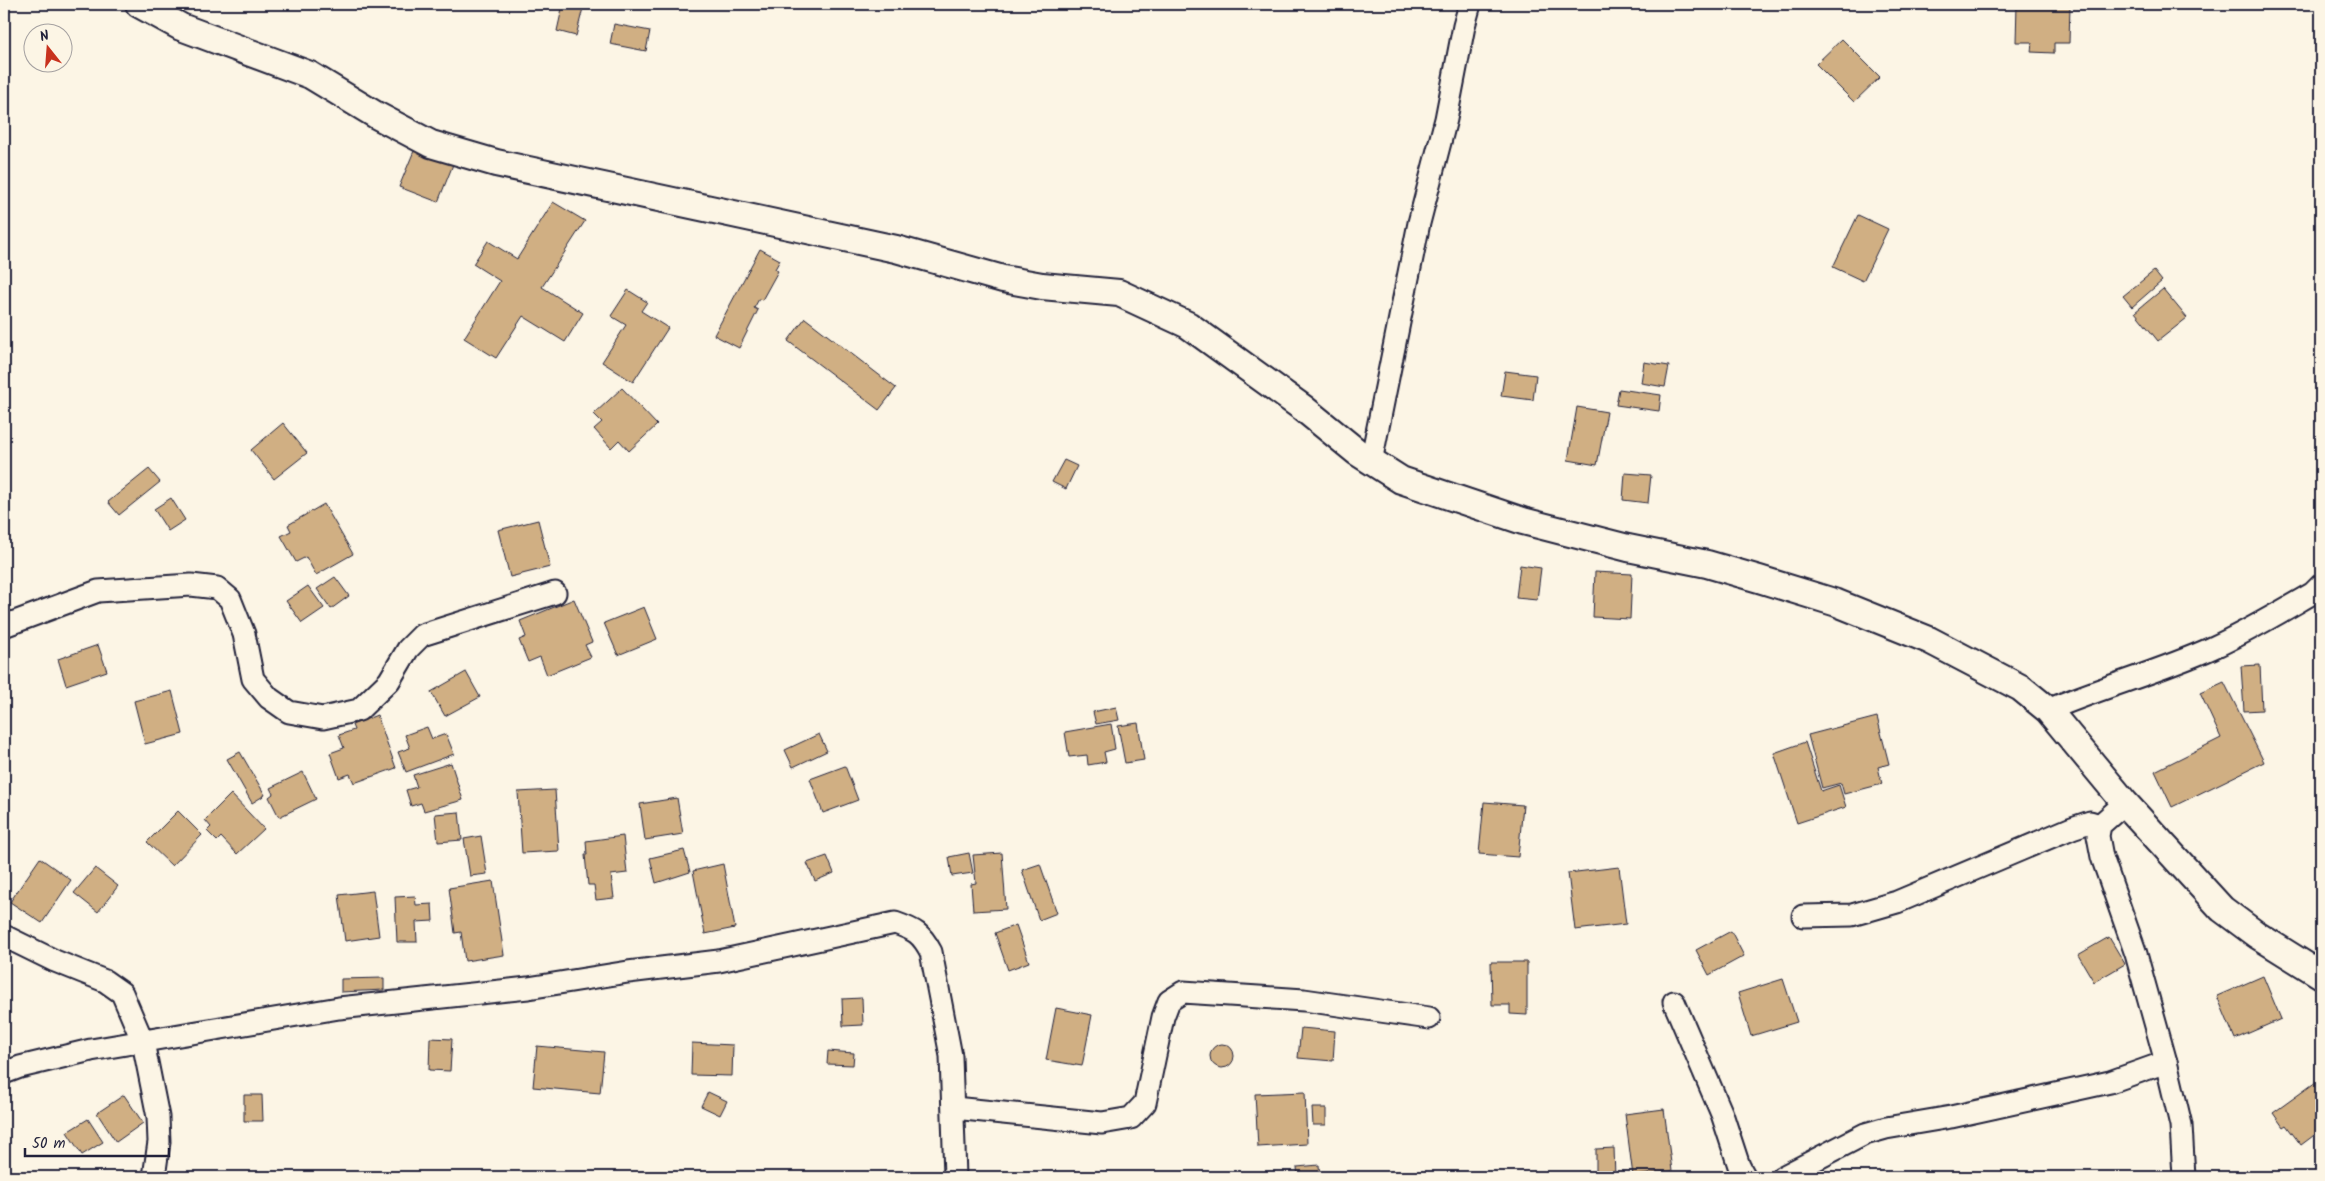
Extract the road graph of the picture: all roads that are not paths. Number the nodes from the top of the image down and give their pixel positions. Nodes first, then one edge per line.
1 (139, 4) edge
2 (1470, 4) edge
3 (1372, 462) junction
4 (2321, 584) edge
5 (555, 593) dead end
6 (4, 626) edge
7 (2048, 710) junction
8 (2125, 803) junction
9 (2100, 825) junction
10 (1803, 916) dead end
11 (4, 936) edge
12 (2321, 975) edge
13 (1674, 1002) dead end
14 (1429, 1018) dead end
15 (143, 1042) junction
16 (2166, 1062) junction
17 (4, 1073) edge
18 (954, 1108) junction
19 (154, 1177) edge
20 (955, 1177) edge
21 (1746, 1177) edge
22 (1782, 1177) edge
23 (2184, 1177) edge

1 - 3 street
2 - 3 street
3 - 7 street
4 - 7 street
5 - 6 street
7 - 8 street
8 - 9 street
8 - 12 street
9 - 10 street
9 - 16 street
11 - 15 street
13 - 21 street
14 - 18 street
15 - 17 street
15 - 18 street
15 - 19 street
16 - 22 street
16 - 23 street
18 - 20 street

